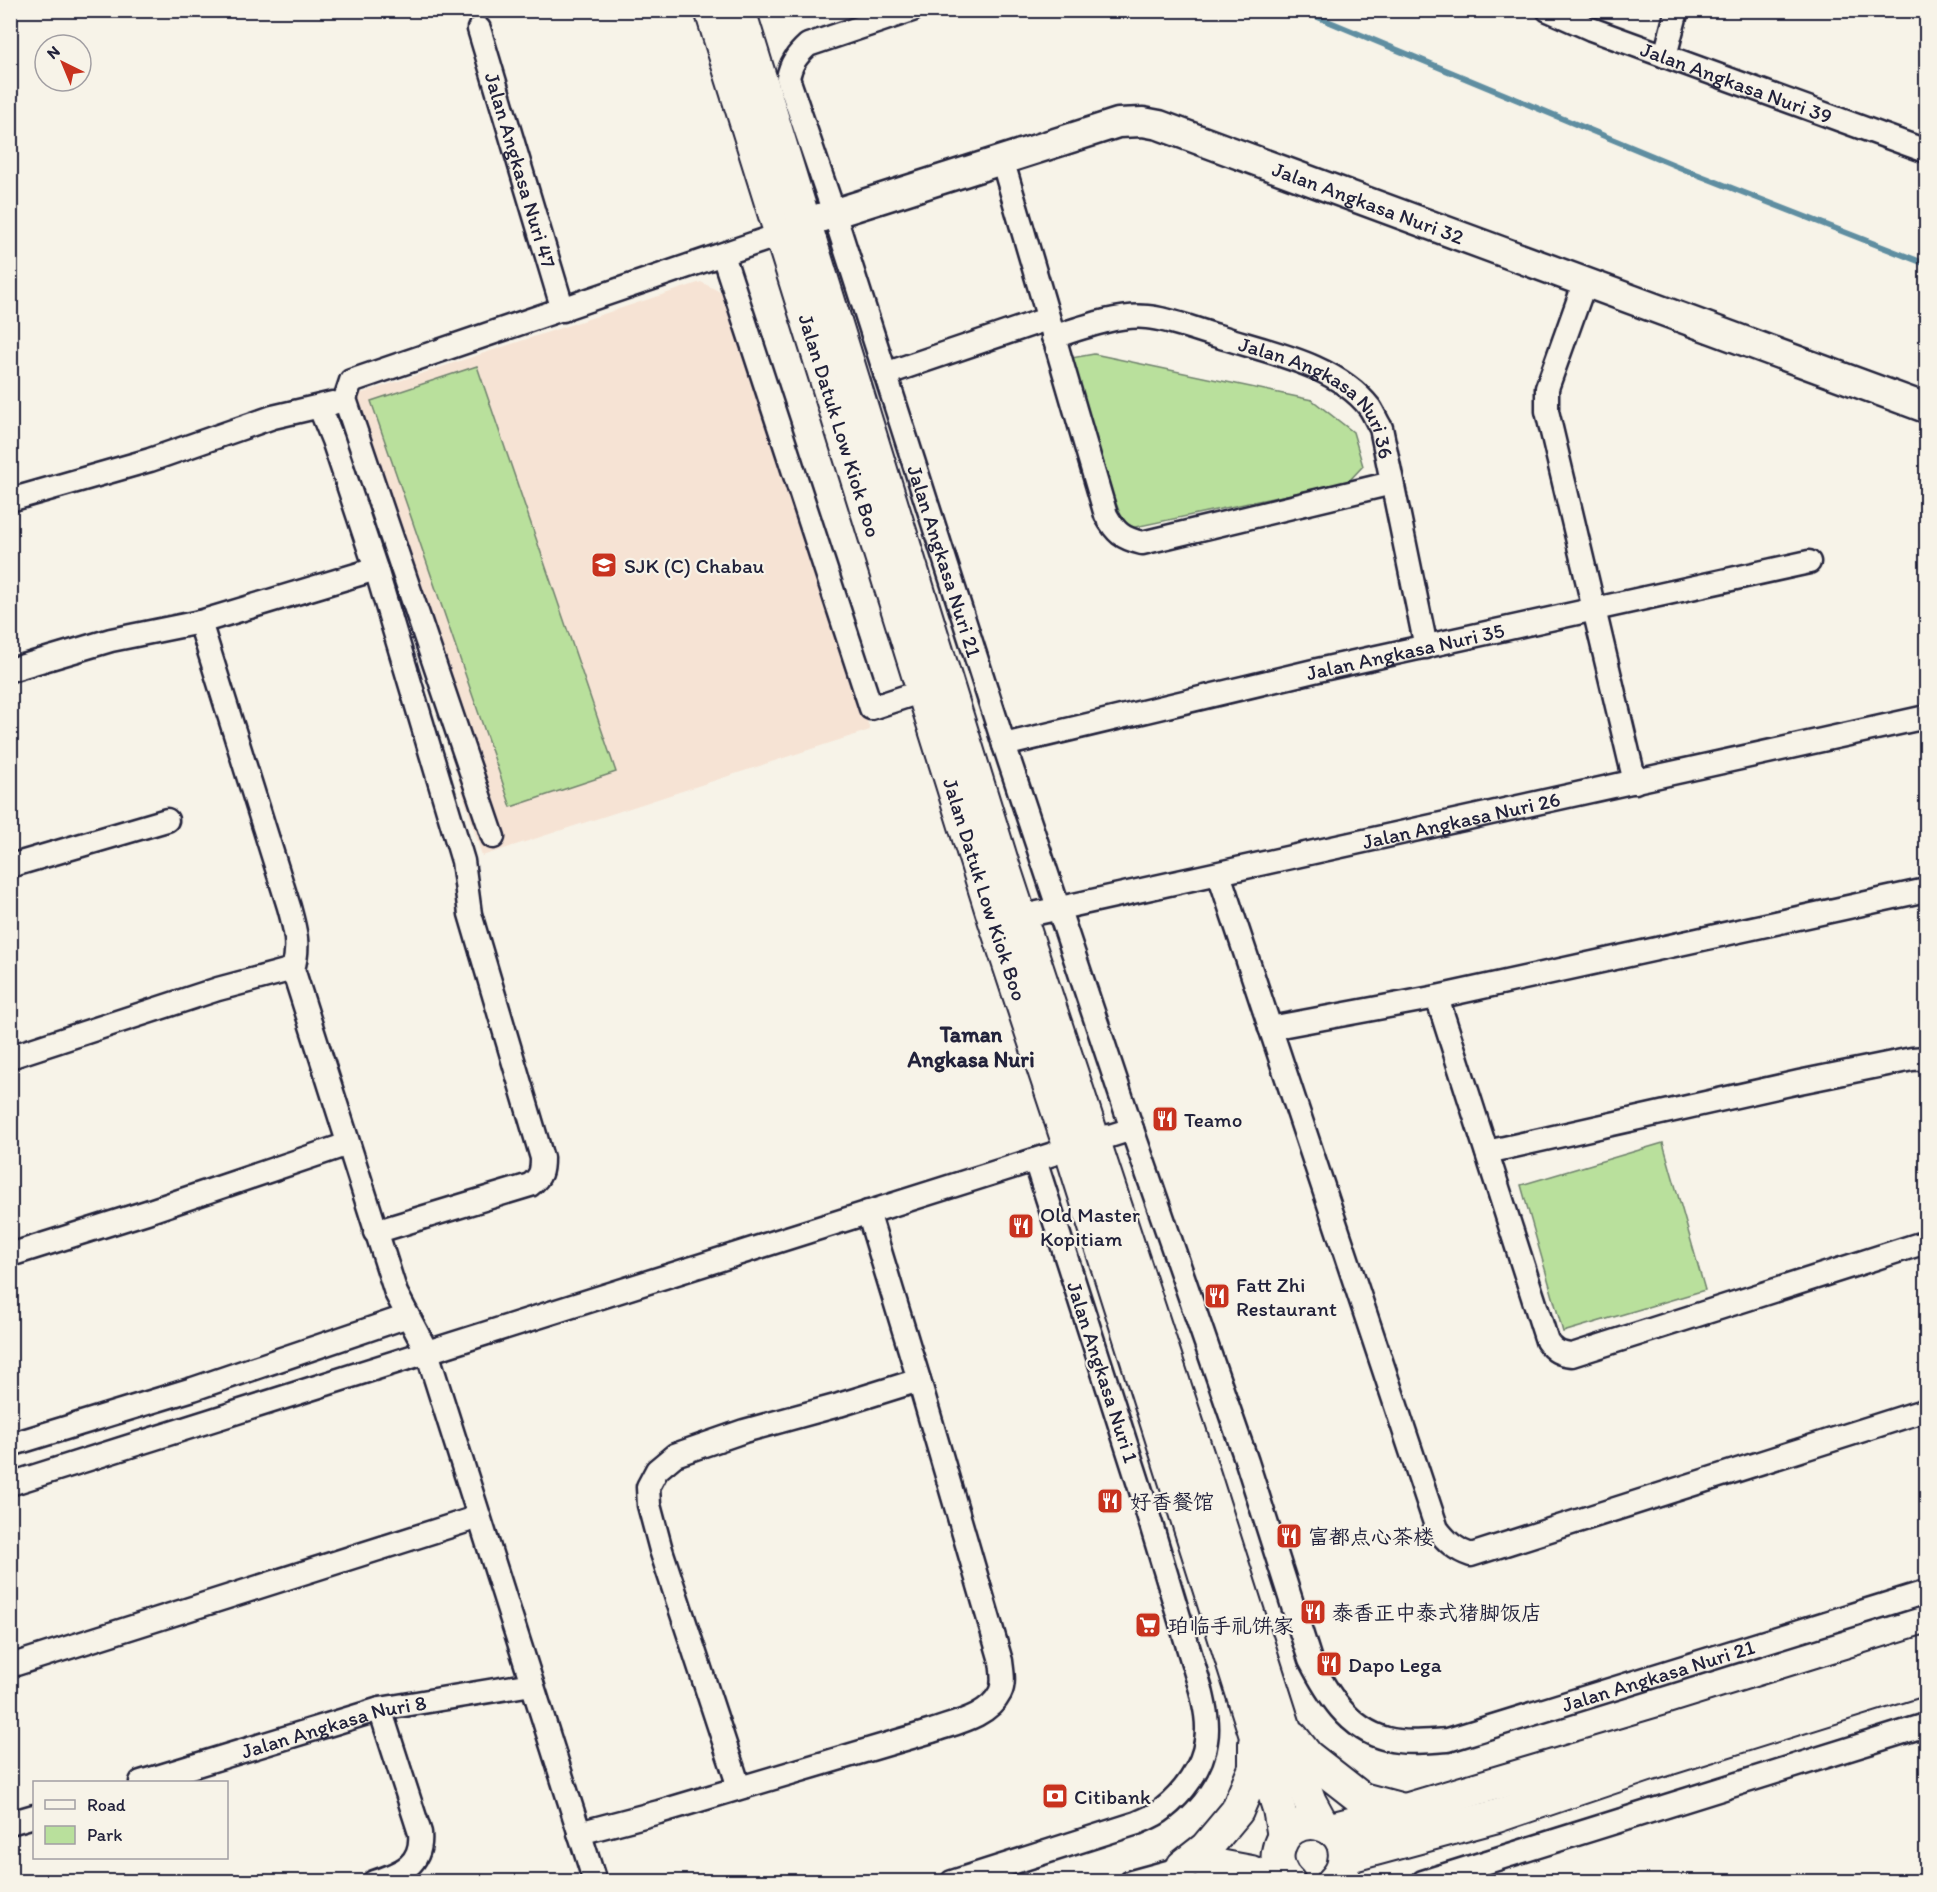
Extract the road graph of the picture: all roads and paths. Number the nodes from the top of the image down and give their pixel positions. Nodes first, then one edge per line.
1 (711, 10) edge
2 (739, 10) edge
3 (912, 10) edge
4 (1548, 10) edge
5 (1677, 10) edge
6 (479, 29) dead end
7 (1665, 56) junction
8 (1926, 151) edge
9 (1002, 159) junction
10 (834, 213) junction
11 (792, 229) junction
12 (723, 255) junction
13 (1585, 282) junction
14 (564, 310) junction
15 (1050, 328) junction
16 (885, 374) junction
17 (345, 399) junction
18 (320, 408) junction
19 (1926, 408) edge
20 (1392, 483) junction
21 (10, 500) edge
22 (1809, 562) dead end
23 (376, 569) junction
24 (1593, 610) junction
25 (200, 622) junction
26 (1426, 647) junction
27 (10, 670) edge
28 (935, 687) junction
29 (1926, 717) edge
30 (1004, 745) junction
31 (1635, 782) junction
32 (167, 820) dead end
33 (493, 837) dead end
34 (10, 866) edge
35 (1219, 874) junction
36 (1926, 890) edge
37 (1059, 908) junction
38 (1008, 919) junction
39 (293, 969) junction
40 (1437, 997) junction
41 (1270, 1028) junction
42 (10, 1057) edge
43 (1926, 1058) edge
44 (1132, 1129) junction
45 (348, 1144) junction
46 (1082, 1145) junction
47 (1487, 1152) junction
48 (1035, 1160) junction
49 (868, 1212) junction
50 (375, 1232) junction
51 (1926, 1242) edge
52 (10, 1255) edge
53 (408, 1316) junction
54 (426, 1353) junction
55 (919, 1380) junction
56 (1926, 1410) edge
57 (10, 1445) edge
58 (10, 1484) edge
59 (479, 1517) junction
60 (1926, 1592) edge
61 (1926, 1652) edge
62 (10, 1666) edge
63 (1926, 1678) edge
64 (532, 1684) junction
65 (380, 1709) junction
66 (1926, 1725) edge
67 (1270, 1731) junction
68 (144, 1781) edge
69 (739, 1787) junction
70 (33, 1816) edge
71 (10, 1823) edge
72 (1412, 1823) junction
73 (1326, 1826) junction
74 (579, 1833) junction
75 (1282, 1864) edge
76 (1193, 1865) junction
77 (1341, 1876) edge
78 (374, 1881) edge
79 (595, 1881) edge
80 (952, 1881) edge
81 (1131, 1881) edge
82 (1424, 1881) edge

1 - 11 main road, Jalan Datuk Low Kiok Boo
2 - 11 main road, Jalan Datuk Low Kiok Boo
3 - 10 street, Jalan Angkasa Nuri 21
4 - 7 street, Jalan Angkasa Nuri 39
5 - 7 street
6 - 14 street, Jalan Angkasa Nuri 47
7 - 8 street, Jalan Angkasa Nuri 39
9 - 10 street, Jalan Angkasa Nuri 32
9 - 13 street, Jalan Angkasa Nuri 32
9 - 15 street
10 - 11 street, Jalan Angkasa Nuri 32
10 - 16 street, Jalan Angkasa Nuri 21
11 - 12 street
11 - 28 main road, Jalan Datuk Low Kiok Boo
12 - 14 street
12 - 28 street
13 - 19 street, Jalan Angkasa Nuri 32
13 - 24 street
14 - 17 street
15 - 16 street, Jalan Angkasa Nuri 36
15 - 20 street, Jalan Angkasa Nuri 36
15 - 20 street
16 - 30 street, Jalan Angkasa Nuri 21
17 - 18 street
17 - 33 street
18 - 21 street
18 - 23 street
20 - 26 street, Jalan Angkasa Nuri 36
22 - 24 street, Jalan Angkasa Nuri 35
23 - 25 street
23 - 50 street
24 - 26 street, Jalan Angkasa Nuri 35
24 - 31 street
25 - 27 street
25 - 39 street
26 - 30 street, Jalan Angkasa Nuri 35
28 - 38 main road, Jalan Datuk Low Kiok Boo
29 - 31 street, Jalan Angkasa Nuri 26
30 - 37 street, Jalan Angkasa Nuri 21
31 - 35 street, Jalan Angkasa Nuri 26
32 - 34 street
35 - 37 street, Jalan Angkasa Nuri 26
35 - 41 street
36 - 40 street
37 - 38 street, Jalan Angkasa Nuri 26
37 - 44 street, Jalan Angkasa Nuri 21
38 - 46 main road, Jalan Datuk Low Kiok Boo
39 - 42 street
39 - 45 street
40 - 41 street
40 - 47 street
41 - 56 street
43 - 47 street
44 - 46 street
44 - 60 street, Jalan Angkasa Nuri 21
45 - 50 street
45 - 52 street
46 - 48 street
46 - 67 main road, Jalan Datuk Low Kiok Boo
47 - 51 street
48 - 49 street
48 - 80 street, Jalan Angkasa Nuri 1
49 - 54 street
49 - 55 street
50 - 53 street
53 - 54 street
53 - 57 street
54 - 58 street
54 - 59 street
55 - 69 street
55 - 69 street
59 - 62 street
59 - 64 street
61 - 72 main road
63 - 72 main road
64 - 65 street, Jalan Angkasa Nuri 8
64 - 74 street
65 - 68 street, Jalan Angkasa Nuri 8
65 - 78 street
66 - 82 street
67 - 72 main road
67 - 73 main road, Jalan Datuk Low Kiok Boo
67 - 75 main road, Jalan Datuk Low Kiok Boo
67 - 76 main road
69 - 74 street
70 - 71 street
72 - 73 main road
72 - 77 main road
73 - 75 main road
73 - 77 main road, Jalan Datuk Low Kiok Boo
74 - 79 street
75 - 76 main road
76 - 81 street

